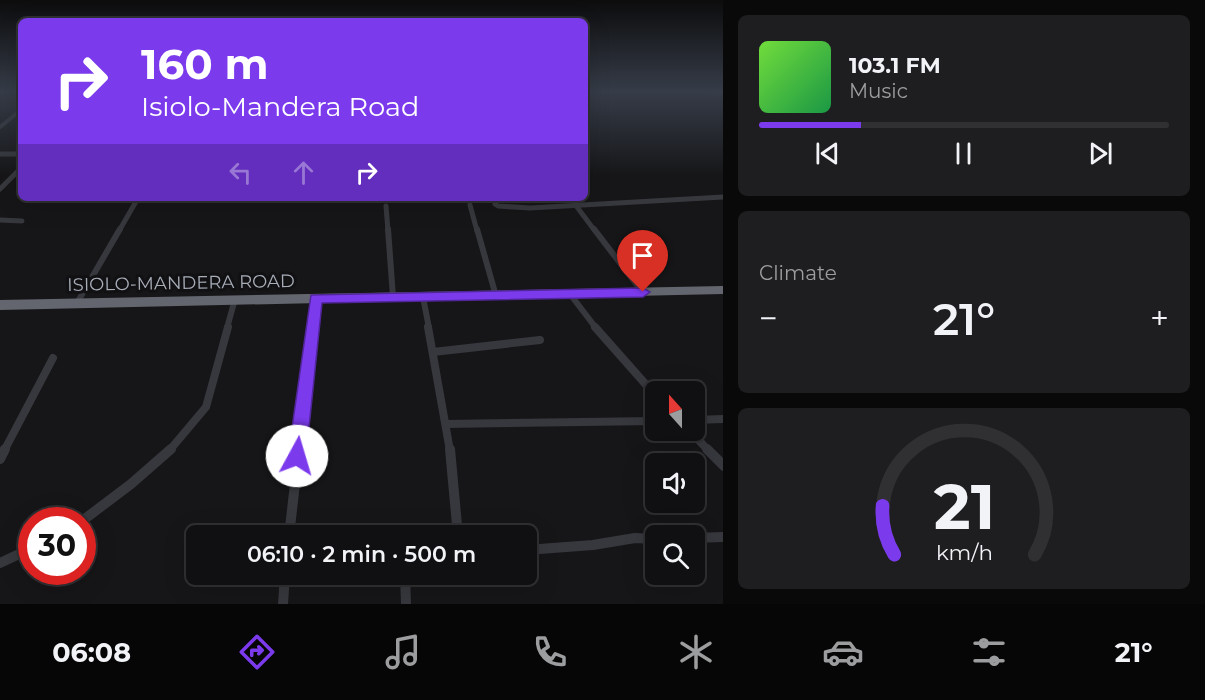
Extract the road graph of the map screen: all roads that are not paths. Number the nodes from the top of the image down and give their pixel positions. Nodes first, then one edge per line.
1 (0, 154) edge
2 (18, 154) edge
3 (18, 171) edge
4 (0, 189) edge
5 (723, 197) edge
6 (136, 201) edge
7 (496, 201) edge
8 (470, 205) dead end
9 (386, 207) dead end
10 (577, 207) junction
11 (0, 220) edge
12 (22, 220) dead end
13 (723, 290) edge
14 (643, 292) junction
15 (570, 294) junction
16 (496, 296) junction
17 (393, 297) junction
18 (423, 297) junction
19 (235, 298) junction
20 (315, 298) junction
21 (77, 303) junction
22 (0, 304) edge
23 (540, 340) dead end
24 (433, 352) junction
25 (53, 358) dead end
26 (645, 384) edge
27 (723, 419) edge
28 (705, 420) edge
29 (645, 421) edge
30 (447, 424) junction
31 (699, 441) edge
32 (0, 459) edge
33 (723, 466) edge
34 (96, 512) edge
35 (290, 525) edge
36 (457, 525) edge
37 (723, 537) edge
38 (645, 538) edge
39 (705, 538) edge
40 (537, 549) edge
41 (18, 555) edge
42 (0, 563) edge
43 (284, 585) edge
44 (405, 585) edge
45 (283, 604) edge
46 (406, 604) edge

1 - 2 street
3 - 4 street
5 - 10 street
6 - 21 street
7 - 10 street
8 - 16 street
9 - 17 street
10 - 14 street
11 - 12 street
13 - 14 highway, ISIOLO-MANDERA ROAD
14 - 15 highway, ISIOLO-MANDERA ROAD
15 - 16 highway, ISIOLO-MANDERA ROAD
15 - 26 street
16 - 18 highway, ISIOLO-MANDERA ROAD
17 - 18 highway, ISIOLO-MANDERA ROAD
17 - 20 highway, ISIOLO-MANDERA ROAD
18 - 24 street
19 - 20 highway, ISIOLO-MANDERA ROAD
19 - 21 highway, ISIOLO-MANDERA ROAD
19 - 34 street
20 - 35 street
21 - 22 highway, ISIOLO-MANDERA ROAD
23 - 24 street
24 - 30 street
25 - 32 street
27 - 28 street
29 - 30 street
30 - 36 street
31 - 33 street
37 - 39 street
38 - 40 street
41 - 42 street
43 - 45 street
44 - 46 street

